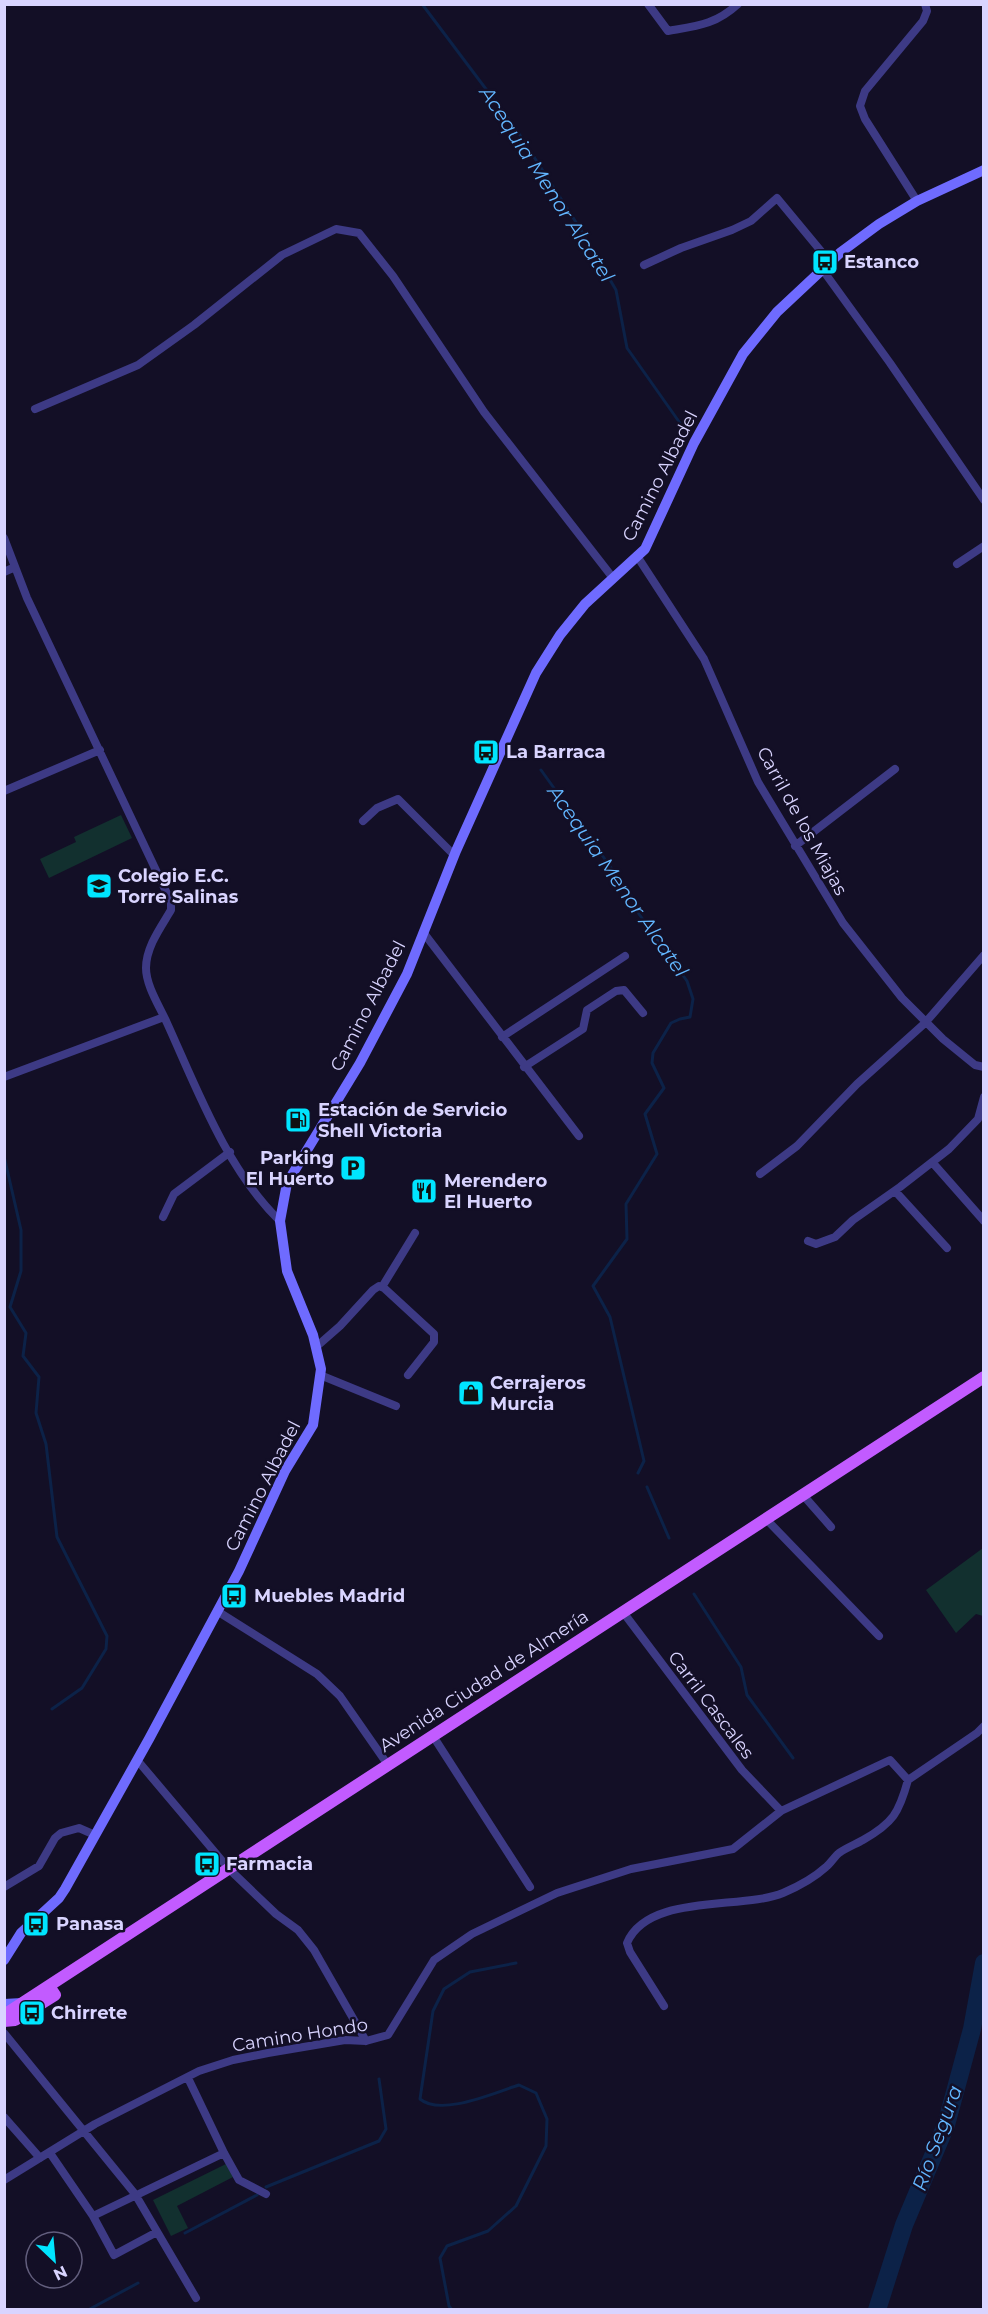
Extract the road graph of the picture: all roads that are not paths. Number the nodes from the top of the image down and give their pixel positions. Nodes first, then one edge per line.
1 (648, 4) edge
2 (738, 4) edge
3 (925, 4) edge
4 (984, 170) edge
5 (917, 201) junction
6 (645, 265) dead end
7 (826, 265) junction
8 (35, 409) dead end
9 (984, 501) edge
10 (4, 538) edge
11 (984, 546) edge
12 (637, 556) junction
13 (957, 564) dead end
14 (15, 567) junction
15 (4, 572) edge
16 (613, 578) junction
17 (100, 750) junction
18 (895, 769) dead end
19 (4, 790) edge
20 (363, 821) dead end
21 (795, 846) junction
22 (454, 855) junction
23 (423, 932) junction
24 (984, 955) edge
25 (625, 956) dead end
26 (643, 1013) dead end
27 (164, 1017) junction
28 (925, 1023) junction
29 (502, 1037) junction
30 (525, 1067) junction
31 (984, 1068) edge
32 (4, 1077) edge
33 (984, 1097) edge
34 (579, 1136) dead end
35 (230, 1152) junction
36 (932, 1162) junction
37 (760, 1174) dead end
38 (895, 1191) junction
39 (163, 1217) dead end
40 (279, 1221) junction
41 (984, 1221) edge
42 (415, 1233) dead end
43 (808, 1241) dead end
44 (947, 1248) dead end
45 (382, 1287) junction
46 (316, 1347) junction
47 (320, 1375) junction
48 (408, 1375) dead end
49 (984, 1377) edge
50 (396, 1406) dead end
51 (803, 1495) junction
52 (766, 1519) junction
53 (831, 1527) dead end
54 (217, 1611) junction
55 (623, 1612) junction
56 (879, 1636) dead end
57 (984, 1726) edge
58 (433, 1736) junction
59 (138, 1761) junction
60 (388, 1765) junction
61 (908, 1780) junction
62 (781, 1811) junction
63 (95, 1835) junction
64 (229, 1869) junction
65 (4, 1887) edge
66 (530, 1887) dead end
67 (4, 1960) edge
68 (49, 1986) junction
69 (25, 2002) junction
70 (4, 2004) edge
71 (664, 2006) dead end
72 (4, 2015) edge
73 (4, 2021) edge
74 (4, 2033) edge
75 (366, 2041) junction
76 (188, 2078) junction
77 (4, 2117) edge
78 (84, 2130) junction
79 (50, 2152) junction
80 (224, 2153) junction
81 (40, 2158) junction
82 (4, 2180) edge
83 (135, 2194) junction
84 (266, 2194) dead end
85 (93, 2216) junction
86 (157, 2232) junction
87 (196, 2298) dead end

1 - 2 street
3 - 5 street
4 - 5 main road, Camino Albadel
5 - 7 main road, Camino Albadel
6 - 7 street
7 - 9 street
7 - 12 main road, Camino Albadel
8 - 16 street
10 - 14 street
11 - 13 street
12 - 16 main road, Camino Albadel
12 - 21 street, Carril de los Miajas
14 - 15 street
14 - 17 street
16 - 22 main road, Camino Albadel
17 - 19 street
17 - 27 street
18 - 21 street
20 - 22 street
21 - 28 street, Carril de los Miajas
22 - 23 main road, Camino Albadel
23 - 29 street
23 - 40 main road, Camino Albadel
24 - 28 street
25 - 29 street
26 - 30 street
27 - 32 street
27 - 35 street
28 - 31 street, Carril de los Miajas
28 - 37 street
29 - 30 street
30 - 34 street
33 - 36 street
35 - 39 street
35 - 40 street
36 - 38 street
36 - 41 street
38 - 43 street
38 - 44 street
40 - 46 main road, Camino Albadel
42 - 45 street
45 - 46 street
45 - 48 street
46 - 47 main road, Camino Albadel
47 - 50 street
47 - 54 main road, Camino Albadel
49 - 51 main road, Avenida Ciudad de Almería
51 - 52 main road, Avenida Ciudad de Almería
51 - 53 street
52 - 55 main road, Avenida Ciudad de Almería
52 - 56 street
54 - 59 main road, Camino Albadel
54 - 60 street
55 - 58 main road, Avenida Ciudad de Almería
55 - 62 street, Carril Cascales
57 - 61 street
58 - 60 main road, Avenida Ciudad de Almería
58 - 66 street
59 - 63 main road, Camino Albadel
59 - 64 street
60 - 64 main road, Avenida Ciudad de Almería
61 - 62 street, Camino Hondo
61 - 71 street
62 - 75 street, Camino Hondo
63 - 65 street
63 - 67 main road, Camino Albadel
64 - 68 main road, Avenida Ciudad de Almería
64 - 75 street
68 - 69 main road, Avenida Ciudad de Almería
68 - 73 main road
69 - 70 main road
69 - 72 main road, Avenida Ciudad de Almería
74 - 78 street
75 - 76 street, Camino Hondo
76 - 78 street, Camino Hondo
76 - 80 street
77 - 81 street
78 - 79 street, Camino Hondo
78 - 83 street
79 - 81 street, Camino Hondo
79 - 85 street
80 - 83 street
80 - 84 street
81 - 82 street, Camino Hondo
83 - 85 street
83 - 86 street
85 - 86 street
86 - 87 street

